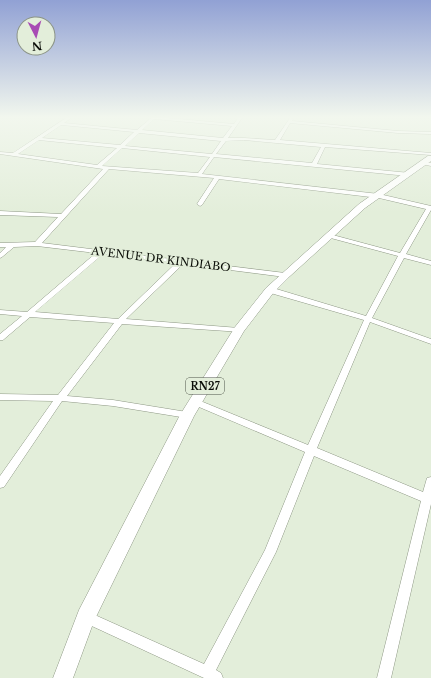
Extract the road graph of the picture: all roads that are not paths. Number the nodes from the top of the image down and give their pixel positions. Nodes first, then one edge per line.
1 (22, 150) edge
2 (117, 150) edge
3 (159, 150) edge
4 (218, 150) edge
5 (322, 150) edge
6 (356, 150) edge
7 (0, 152) edge
8 (15, 154) junction
9 (214, 155) junction
10 (429, 160) edge
11 (314, 165) junction
12 (98, 167) junction
13 (107, 168) junction
14 (408, 174) junction
15 (199, 176) junction
16 (217, 178) junction
17 (379, 196) junction
18 (200, 204) dead end
19 (430, 208) edge
20 (0, 213) edge
21 (64, 216) junction
22 (329, 236) junction
23 (37, 244) junction
24 (0, 246) edge
25 (11, 246) junction
26 (102, 252) junction
27 (402, 255) junction
28 (0, 256) edge
29 (181, 262) junction
30 (431, 263) edge
31 (285, 274) junction
32 (270, 290) junction
33 (0, 312) edge
34 (26, 315) junction
35 (368, 320) junction
36 (120, 321) junction
37 (239, 330) junction
38 (0, 338) edge
39 (431, 342) edge
40 (0, 397) edge
41 (60, 398) junction
42 (195, 402) junction
43 (187, 415) junction
44 (311, 450) junction
45 (431, 481) edge
46 (0, 484) edge
47 (429, 499) edge
48 (86, 617) junction
49 (212, 675) edge
50 (63, 678) edge
51 (384, 678) edge

1 - 8 street
2 - 12 street
3 - 9 street
4 - 9 street
5 - 11 street
6 - 10 street
7 - 8 street
8 - 12 street
9 - 11 street
9 - 15 street
10 - 14 main road, RN27
11 - 14 street
12 - 13 street
13 - 15 street
13 - 21 street
14 - 17 main road, RN27
15 - 16 street
16 - 17 street
16 - 18 street
17 - 19 street
17 - 22 main road, RN27
19 - 27 street
20 - 21 street
21 - 23 street
22 - 27 street
22 - 31 main road, RN27
23 - 25 street, AVENUE DR KINDIABO
23 - 26 street, AVENUE DR KINDIABO
24 - 25 street, AVENUE DR KINDIABO
25 - 28 street
26 - 29 street, AVENUE DR KINDIABO
26 - 34 street
27 - 30 street
27 - 35 street
29 - 31 street, AVENUE DR KINDIABO
29 - 36 street
31 - 32 main road, RN27
32 - 35 street
32 - 37 main road, RN27
33 - 34 street
34 - 36 street
34 - 38 street
35 - 39 street
35 - 44 street
36 - 37 street
36 - 41 street
37 - 42 main road, RN27
40 - 41 street
41 - 43 street
41 - 46 street
42 - 43 main road, RN27
42 - 44 street
43 - 48 main road, RN27
44 - 47 street
44 - 49 street
45 - 47 street
47 - 51 street
48 - 49 street
48 - 50 main road, RN27

